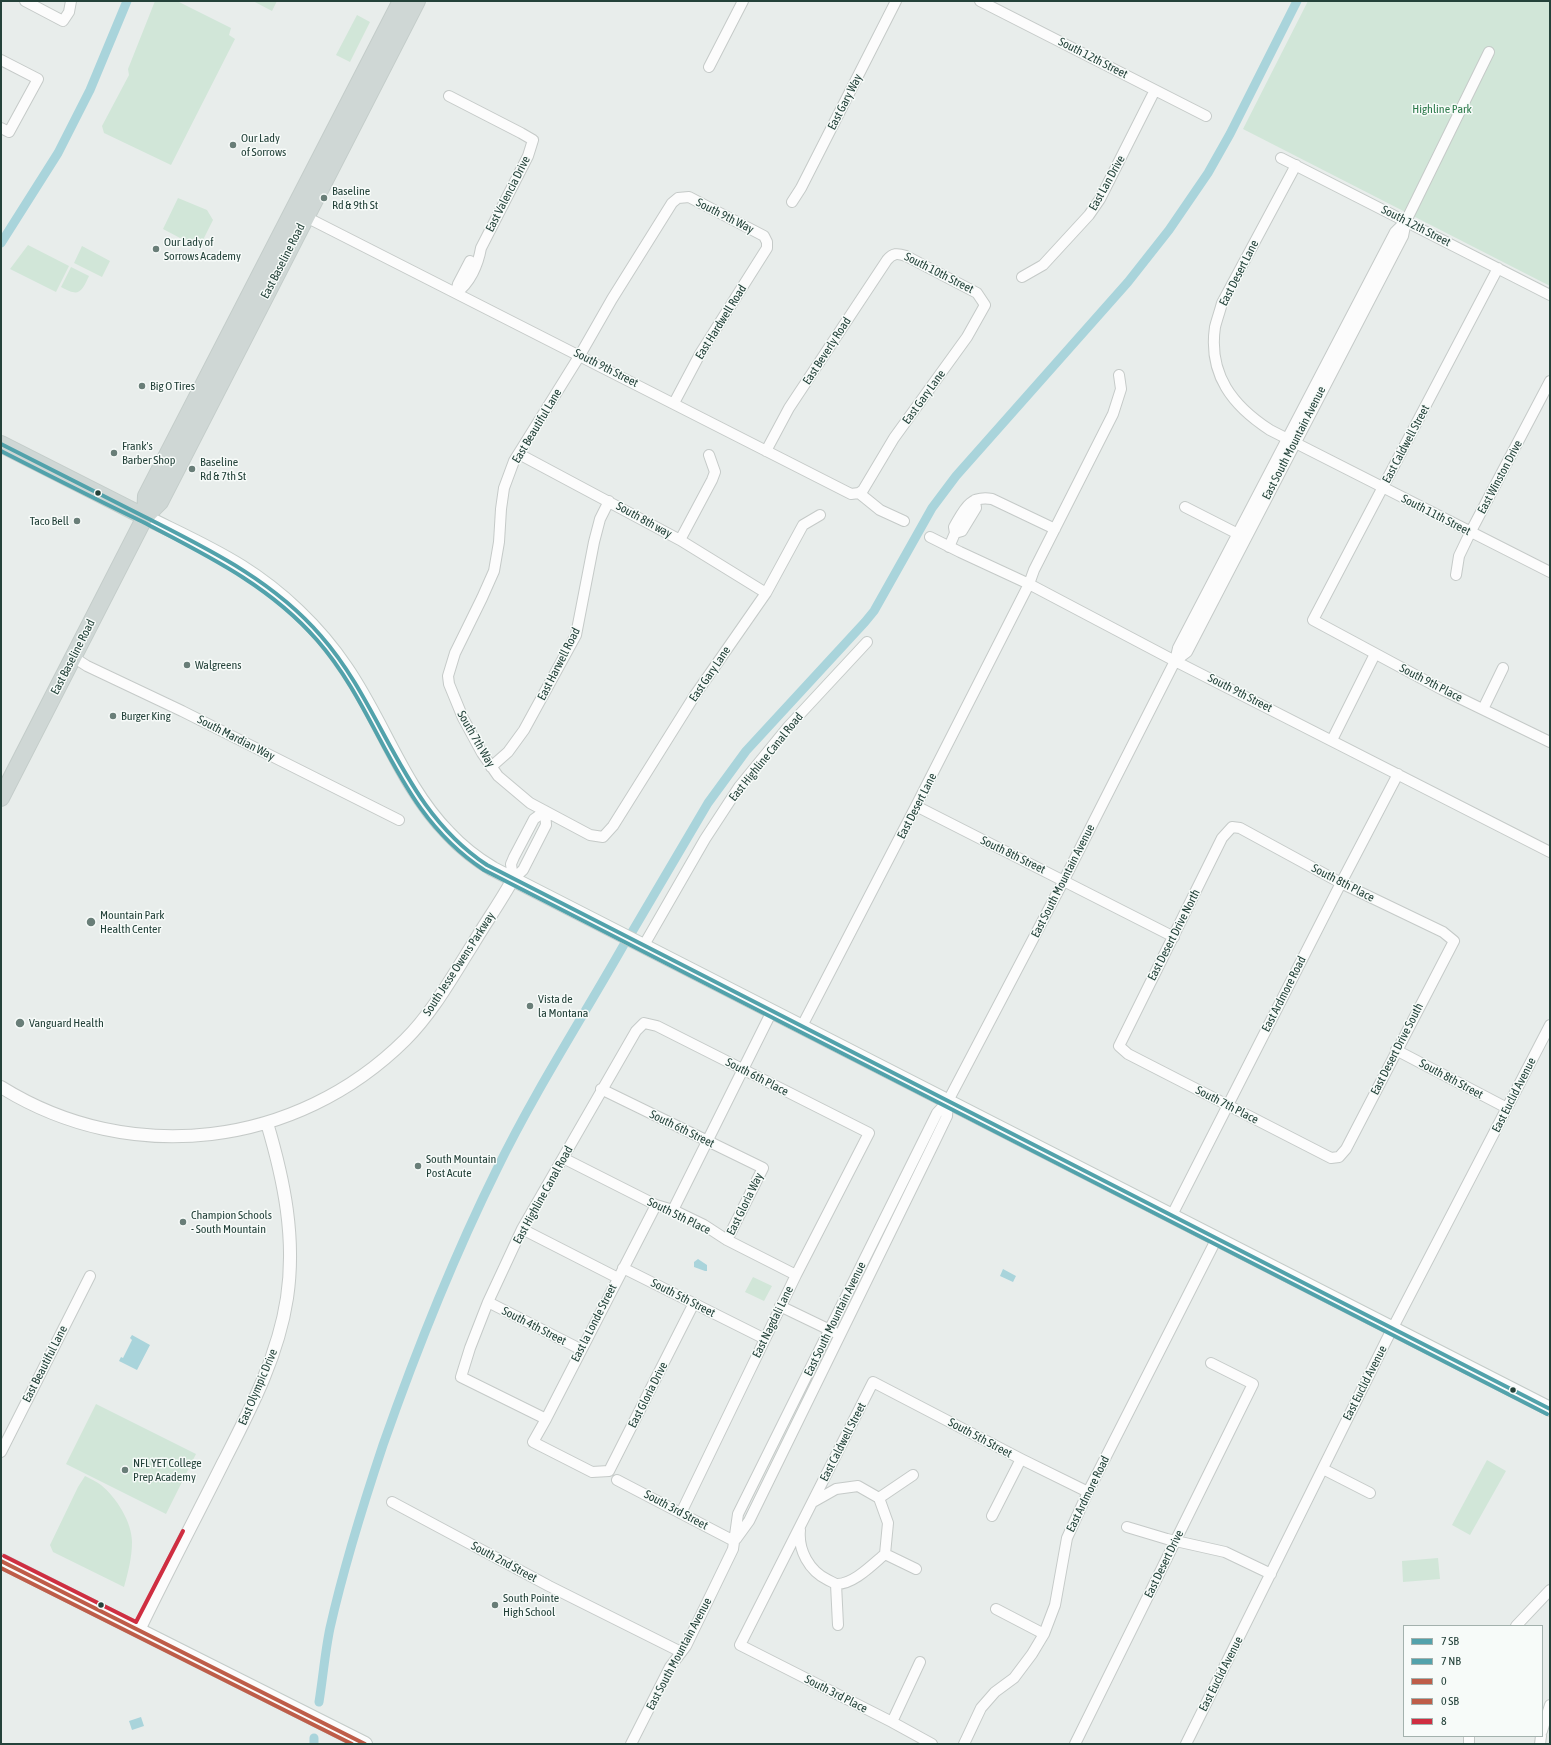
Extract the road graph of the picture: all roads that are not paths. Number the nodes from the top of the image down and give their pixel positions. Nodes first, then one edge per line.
1 (25, 1) edge
2 (71, 1) edge
3 (401, 1) edge
4 (417, 1) edge
5 (743, 1) edge
6 (896, 1) edge
7 (980, 1) edge
8 (396, 26) junction
9 (1489, 52) dead end
10 (1, 60) edge
11 (709, 67) dead end
12 (1155, 90) junction
13 (449, 96) dead end
14 (1206, 116) dead end
15 (5, 130) edge
16 (1281, 158) dead end
17 (1296, 165) junction
18 (678, 198) joint
19 (792, 202) dead end
20 (299, 213) junction
21 (1406, 221) junction
22 (767, 242) joint
23 (892, 254) joint
24 (1498, 268) junction
25 (1022, 276) dead end
26 (456, 293) junction
27 (1550, 295) edge
28 (982, 299) joint
29 (580, 356) junction
30 (1119, 375) dead end
31 (1550, 381) edge
32 (1226, 388) joint
33 (674, 403) junction
34 (1291, 440) junction
35 (1, 444) edge
36 (766, 451) junction
37 (518, 454) junction
38 (709, 455) dead end
39 (1383, 487) junction
40 (858, 493) junction
41 (609, 501) junction
42 (1185, 507) dead end
43 (820, 515) dead end
44 (144, 517) junction
45 (904, 521) dead end
46 (1055, 529) junction
47 (1470, 533) junction
48 (1241, 536) junction
49 (930, 537) dead end
50 (680, 540) junction
51 (949, 547) junction
52 (1550, 572) edge
53 (1456, 575) dead end
54 (1029, 584) junction
55 (766, 593) junction
56 (1313, 620) joint
57 (867, 642) dead end
58 (1375, 654) junction
59 (73, 657) junction
60 (1175, 661) junction
61 (1503, 668) dead end
62 (448, 676) joint
63 (1483, 710) junction
64 (1332, 740) junction
65 (1550, 742) edge
66 (491, 767) junction
67 (1398, 774) junction
68 (1, 798) edge
69 (916, 806) junction
70 (545, 811) junction
71 (399, 820) dead end
72 (1232, 827) joint
73 (526, 834) junction
74 (603, 837) joint
75 (538, 840) junction
76 (1550, 852) edge
77 (513, 879) junction
78 (1064, 880) junction
79 (1341, 883) junction
80 (1174, 937) junction
81 (1454, 941) joint
82 (644, 945) junction
83 (772, 1011) junction
84 (644, 1023) joint
85 (1550, 1025) edge
86 (802, 1026) junction
87 (1119, 1046) joint
88 (1396, 1050) junction
89 (742, 1069) junction
90 (1, 1087) edge
91 (601, 1089) junction
92 (948, 1101) junction
93 (1227, 1106) junction
94 (1507, 1108) junction
95 (267, 1123) junction
96 (869, 1133) joint
97 (707, 1141) junction
98 (1339, 1157) joint
99 (563, 1158) junction
100 (763, 1168) joint
101 (656, 1205) junction
102 (674, 1210) junction
103 (1172, 1215) junction
104 (522, 1229) junction
105 (1217, 1238) junction
106 (727, 1240) junction
107 (623, 1268) junction
108 (796, 1275) junction
109 (90, 1276) dead end
110 (618, 1278) junction
111 (488, 1302) junction
112 (694, 1304) junction
113 (780, 1306) junction
114 (1393, 1329) junction
115 (830, 1330) junction
116 (839, 1335) junction
117 (765, 1339) junction
118 (580, 1349) junction
119 (1211, 1363) dead end
120 (873, 1382) joint
121 (1550, 1409) edge
122 (546, 1419) junction
123 (532, 1442) joint
124 (1, 1452) edge
125 (1021, 1459) junction
126 (1323, 1469) junction
127 (914, 1475) dead end
128 (617, 1480) dead end
129 (1088, 1492) junction
130 (1370, 1492) dead end
131 (879, 1498) junction
132 (392, 1502) dead end
133 (812, 1502) junction
134 (681, 1513) junction
135 (992, 1516) dead end
136 (801, 1526) junction
137 (1127, 1526) dead end
138 (734, 1541) junction
139 (1176, 1541) junction
140 (885, 1554) junction
141 (1, 1561) edge
142 (916, 1569) dead end
143 (1271, 1574) junction
144 (836, 1584) junction
145 (1550, 1590) edge
146 (996, 1608) dead end
147 (838, 1625) dead end
148 (1517, 1625) edge
149 (139, 1630) junction
150 (1044, 1634) junction
151 (740, 1645) joint
152 (681, 1652) junction
153 (920, 1662) dead end
154 (1550, 1705) edge
155 (892, 1722) junction
156 (1543, 1728) edge
157 (365, 1744) edge
158 (632, 1744) edge
159 (932, 1744) edge
160 (964, 1744) edge
161 (1075, 1744) edge
162 (1186, 1744) edge

1 - 2 street
3 - 8 main road, East Baseline Road
4 - 8 main road, East Baseline Road
5 - 11 street
6 - 19 street, East Gary Way
7 - 12 street, South 12th Street
8 - 20 main road, East Baseline Road
9 - 21 street, East South Mountain Avenue
10 - 15 street
12 - 14 street, South 12th Street
12 - 25 street, East Lan Drive
13 - 26 street, East Valencia Drive
16 - 17 street, South 12th Street
17 - 21 street, South 12th Street
17 - 32 street, East Desert Lane
18 - 22 street, South 9th Way
18 - 29 street, East Beautiful Lane
20 - 26 street, South 9th Street
20 - 44 main road, East Baseline Road
21 - 24 street, South 12th Street
21 - 34 street, East South Mountain Avenue
22 - 33 street, East Hardwell Road
23 - 28 street, South 10th Street
23 - 36 street, East Beverly Road
24 - 27 street, South 12th Street
24 - 39 street, East Caldwell Street
26 - 29 street, South 9th Street
28 - 40 street, East Gary Lane
29 - 33 street, South 9th Street
29 - 37 street, East Beautiful Lane
30 - 46 street, East Desert Lane
31 - 47 street, East Winston Drive
32 - 34 street, South 11th Street
33 - 36 street, South 9th Street
34 - 39 street, South 11th Street
34 - 48 street, East South Mountain Avenue
35 - 44 main road
36 - 40 street, South 9th Street
37 - 41 street, South 8th way
37 - 62 street, East Beautiful Lane
38 - 50 street
39 - 47 street, South 11th Street
39 - 56 street, East Caldwell Street
40 - 45 street, South 9th Street
41 - 50 street, South 8th way
41 - 66 street, East Harwell Road
42 - 48 street
43 - 55 street, East Gary Lane
44 - 59 main road, East Baseline Road
44 - 77 main road
46 - 51 street
46 - 54 street, East Desert Lane
47 - 52 street, South 11th Street
47 - 53 street, East Winston Drive
48 - 60 street, East South Mountain Avenue
49 - 51 street, South 9th Street
50 - 55 street, South 8th way
51 - 54 street, South 9th Street
54 - 60 street, South 9th Street
54 - 69 street, East Desert Lane
55 - 74 street, East Gary Lane
56 - 58 street, South 9th Place
57 - 82 street, East Highline Canal Road
58 - 63 street, South 9th Place
58 - 64 street
59 - 68 main road, East Baseline Road
59 - 71 street, South Mardian Way
60 - 64 street, South 9th Street
60 - 78 street, East South Mountain Avenue
61 - 63 street
62 - 66 street, South 7th Way
63 - 65 street, South 9th Place
64 - 67 street, South 9th Street
66 - 70 street, South 7th Way
67 - 76 street, South 9th Street
67 - 79 street, East Ardmore Road
69 - 78 street, South 8th Street
69 - 86 street, East Desert Lane
70 - 73 street
70 - 74 street, South 7th Way
70 - 75 street
72 - 79 street, South 8th Place
72 - 80 street, East Desert Drive North
73 - 75 street
73 - 77 street
75 - 77 street
77 - 82 main road
77 - 95 street, South Jesse Owens Parkway
78 - 80 street, South 8th Street
78 - 92 street, East South Mountain Avenue
79 - 81 street, South 8th Place
79 - 93 street, East Ardmore Road
80 - 87 street, East Desert Drive North
81 - 88 street, East Desert Drive South
82 - 83 main road
83 - 86 main road
83 - 89 street
84 - 89 street, South 6th Place
84 - 91 street, East Highline Canal Road
85 - 94 street, East Euclid Avenue
86 - 92 main road
87 - 93 street, South 7th Place
88 - 94 street, South 8th Street
88 - 98 street, East Desert Drive South
89 - 96 street, South 6th Place
89 - 97 street
90 - 95 street, South Jesse Owens Parkway
91 - 97 street, South 6th Street
91 - 99 street, East Highline Canal Road
92 - 103 main road
92 - 115 street, East South Mountain Avenue
92 - 116 street, East South Mountain Avenue
93 - 98 street, South 7th Place
93 - 103 street, East Ardmore Road
94 - 114 street, East Euclid Avenue
95 - 149 street, East Olympic Drive
96 - 108 street, East Nagdali Lane
97 - 100 street, South 6th Street
97 - 102 street
99 - 101 street, South 5th Place
99 - 104 street, East Highline Canal Road
100 - 106 street, East Gloria Way
101 - 102 street, South 5th Place
101 - 107 street, East la Londe Street
102 - 106 street, South 5th Place
103 - 105 main road
104 - 110 street
104 - 111 street, East Highline Canal Road
105 - 114 main road
105 - 129 street, East Ardmore Road
106 - 108 street, South 5th Place
107 - 110 street, East la Londe Street
107 - 112 street, South 5th Street
108 - 113 street, East Nagdali Lane
109 - 124 street, East Beautiful Lane
110 - 118 street, East la Londe Street
111 - 118 street, South 4th Street
111 - 122 street, East Highline Canal Road
112 - 117 street, South 5th Street
112 - 123 street, East Gloria Drive
113 - 115 street
113 - 117 street, East Nagdali Lane
114 - 121 main road
114 - 126 street, East Euclid Avenue
115 - 116 street
115 - 138 street, East South Mountain Avenue
116 - 138 street, East South Mountain Avenue
117 - 134 street, East Nagdali Lane
118 - 122 street, East la Londe Street
119 - 139 street, East Desert Drive
120 - 125 street, South 5th Street
120 - 133 street, East Caldwell Street
122 - 123 street, East la Londe Street
125 - 129 street, South 5th Street
125 - 135 street
126 - 130 street
126 - 143 street, East Euclid Avenue
127 - 131 street
128 - 134 street, South 3rd Street
129 - 150 street, East Ardmore Road
131 - 133 street, East Caldwell Street
131 - 140 street
132 - 152 street, South 2nd Street
133 - 136 street, East Caldwell Street
134 - 138 street, South 3rd Street
136 - 144 street, East Caldwell Street
136 - 151 street, East Caldwell Street
137 - 139 street
138 - 152 street, East South Mountain Avenue
139 - 143 street
139 - 161 street, East Desert Drive
140 - 142 street
140 - 144 street
141 - 149 main road
143 - 162 street, East Euclid Avenue
144 - 147 street
145 - 148 street
146 - 150 street
149 - 157 main road
150 - 160 street, East Ardmore Road
151 - 155 street, South 3rd Place
152 - 158 street, East South Mountain Avenue
153 - 155 street
154 - 156 street
155 - 159 street, South 3rd Place

